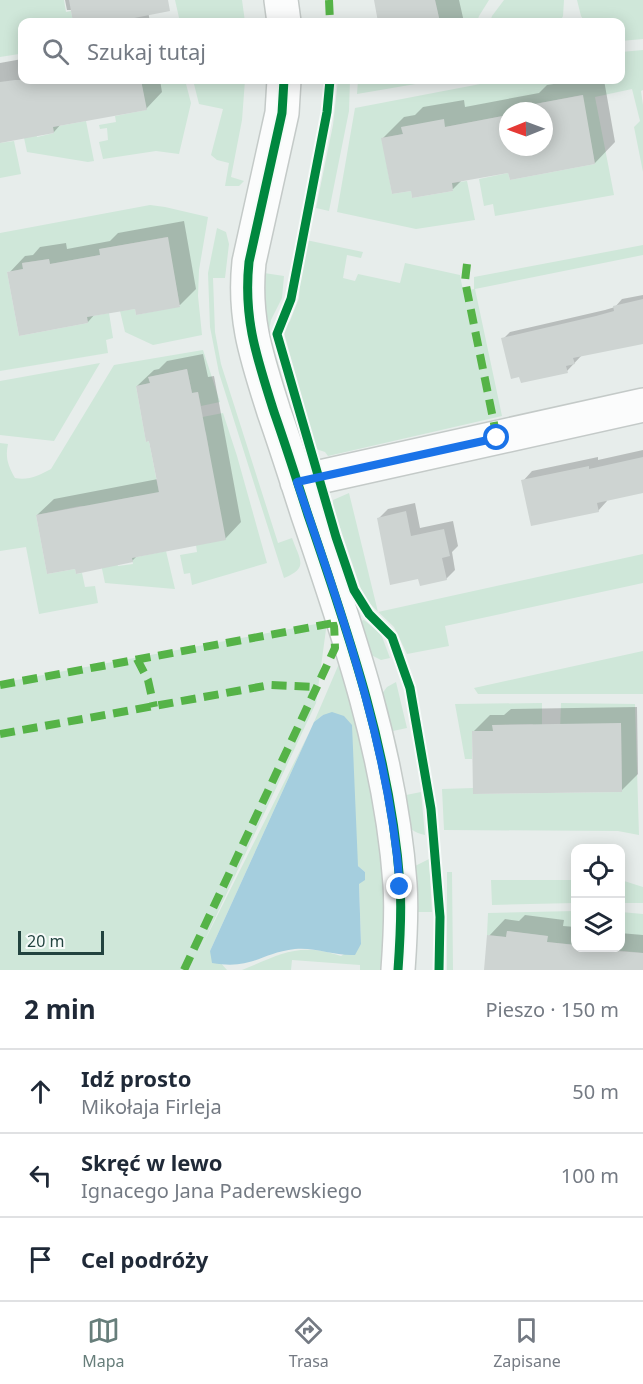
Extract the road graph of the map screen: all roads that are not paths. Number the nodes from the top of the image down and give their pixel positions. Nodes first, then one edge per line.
1 (282, 0) edge
2 (284, 18) edge
3 (284, 84) edge
4 (643, 405) edge
5 (297, 482) junction
6 (398, 970) edge

1 - 2 street
3 - 5 street
4 - 5 street
5 - 6 street

